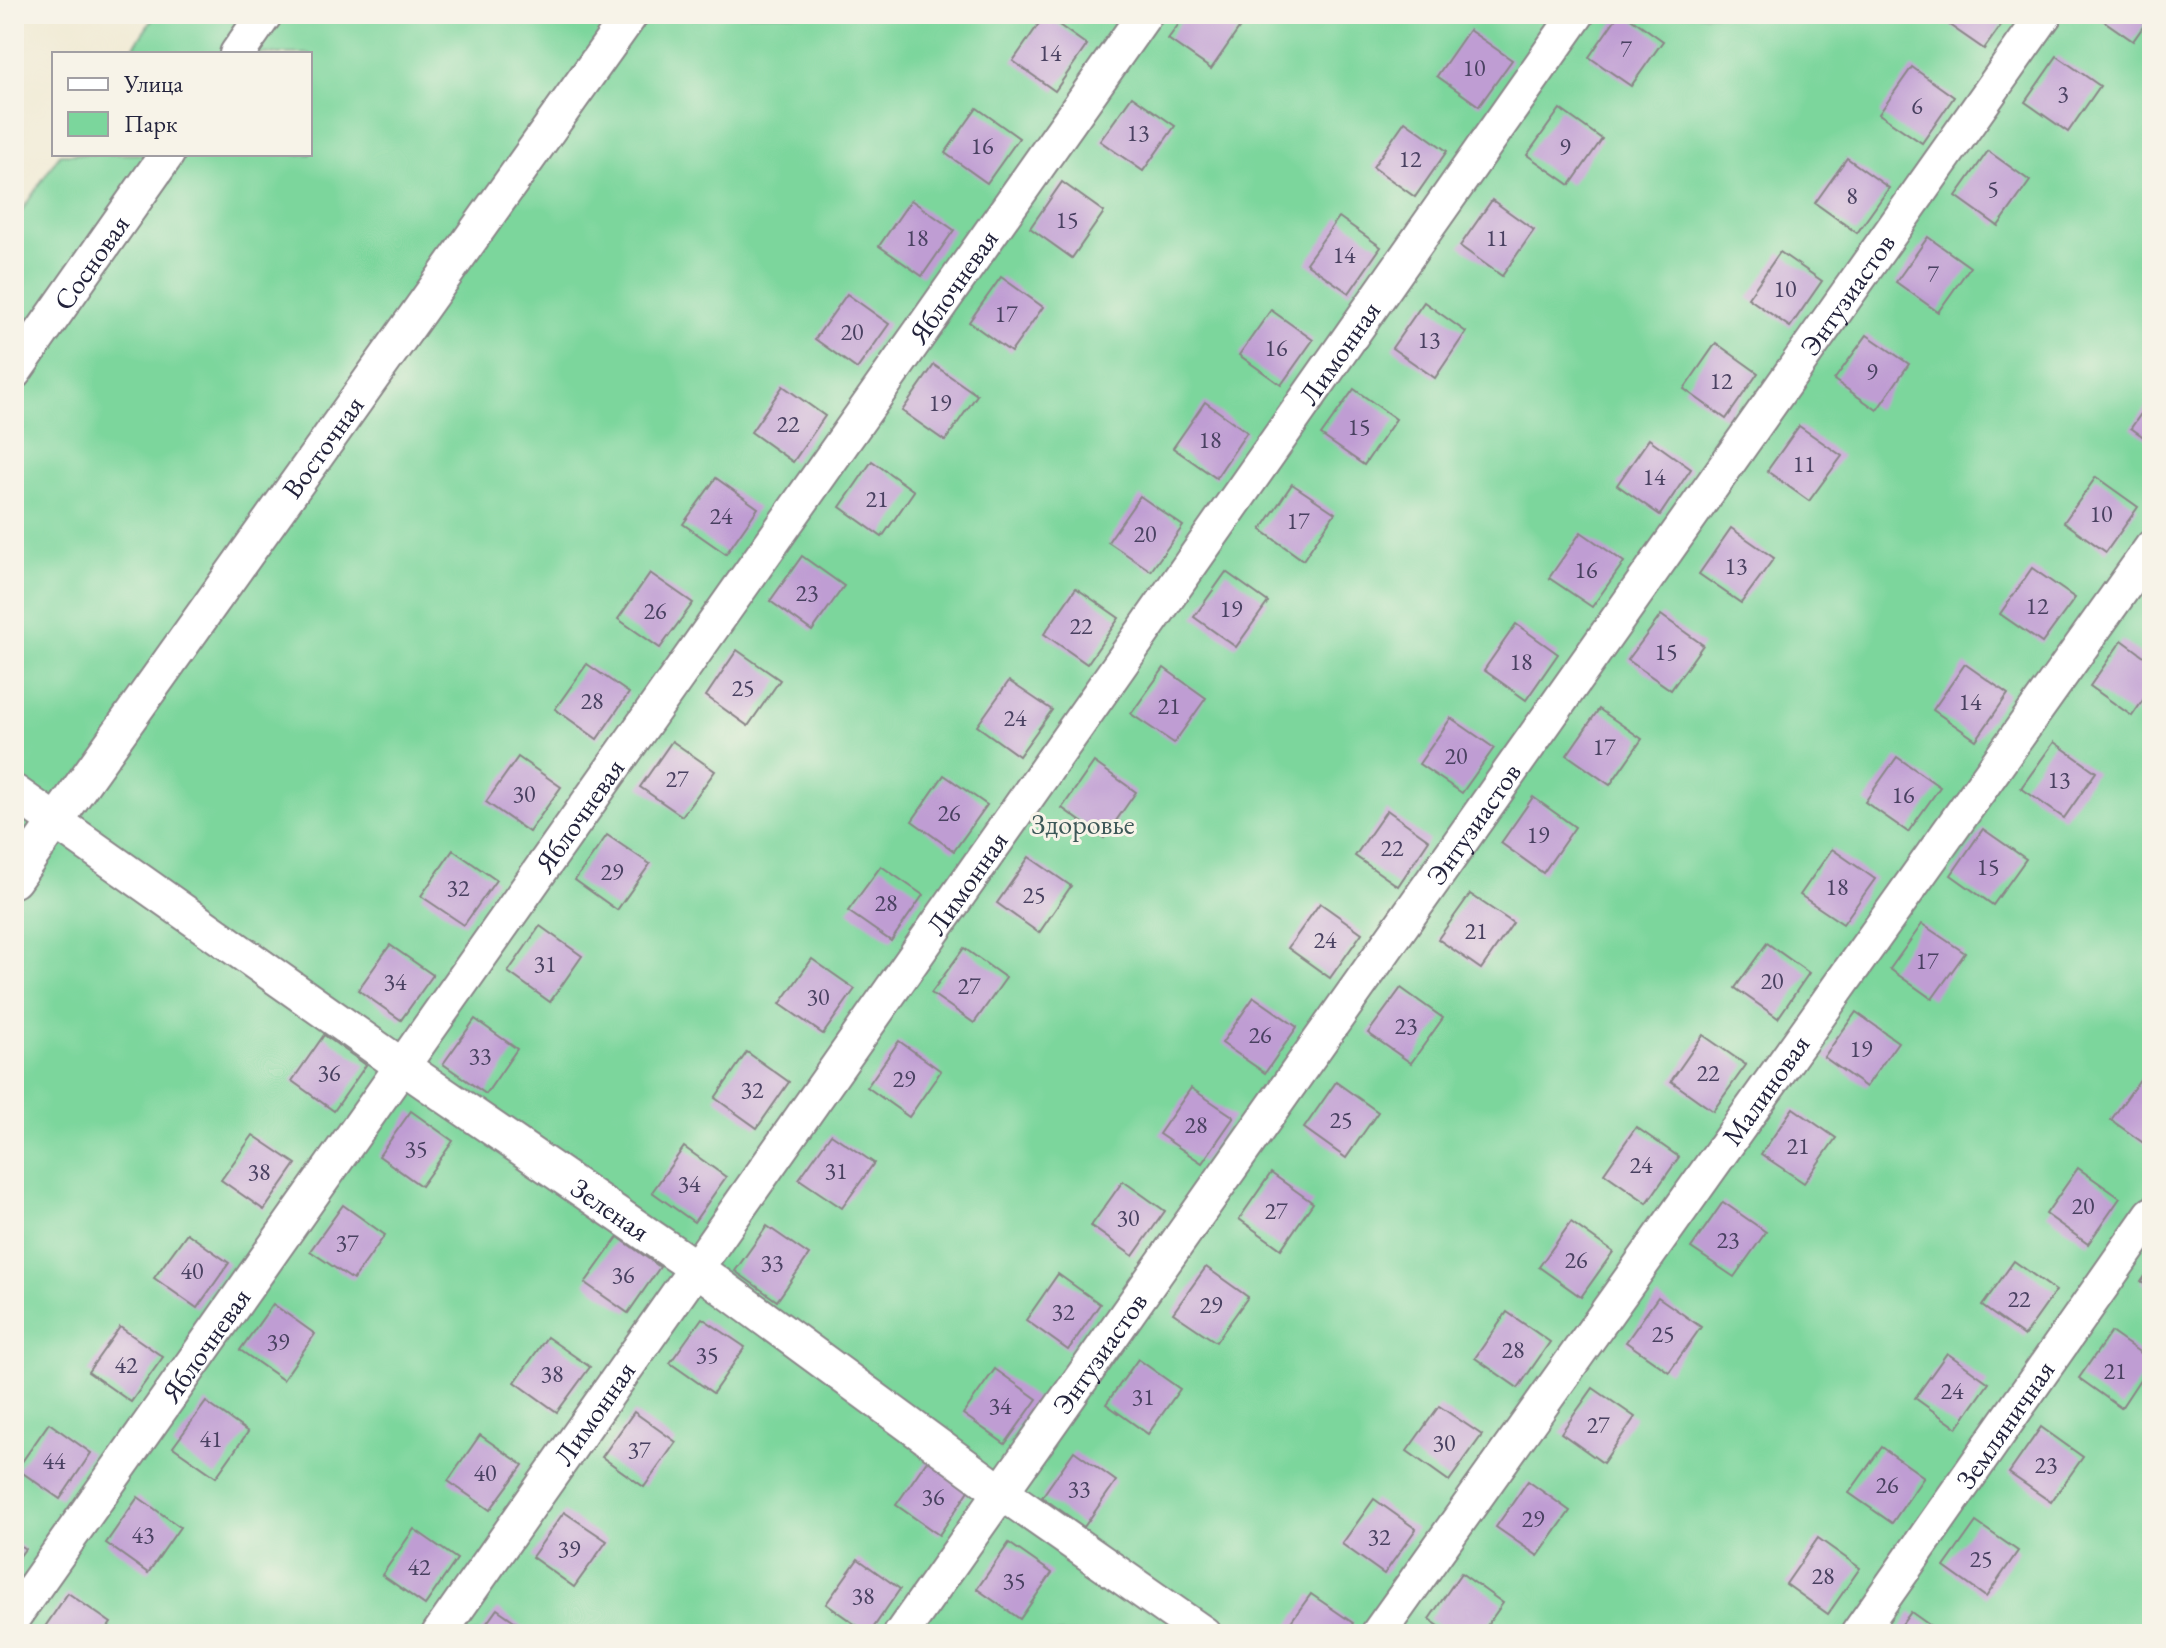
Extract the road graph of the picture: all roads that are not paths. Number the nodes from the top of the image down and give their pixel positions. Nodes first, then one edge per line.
1 (265, 14) edge
2 (631, 14) edge
3 (1145, 14) edge
4 (1577, 14) edge
5 (2045, 14) edge
6 (238, 52) edge
7 (166, 156) edge
8 (14, 372) edge
9 (2152, 547) edge
10 (14, 792) edge
11 (54, 822) junction
12 (14, 880) edge
13 (402, 1066) junction
14 (2152, 1214) edge
15 (696, 1268) junction
16 (1001, 1492) junction
17 (14, 1616) edge
18 (439, 1634) edge
19 (901, 1634) edge
20 (1204, 1634) edge
21 (1378, 1634) edge
22 (1858, 1634) edge

1 - 6 street
2 - 11 street, Восточная
3 - 13 street, Яблочневая
4 - 15 street, Лимонная
5 - 16 street, Энтузиастов
7 - 8 street, Сосновая
9 - 21 street, Малиновая
10 - 11 street, Зеленая
11 - 12 street, Восточная
11 - 13 street, Зеленая
13 - 15 street, Зеленая
13 - 17 street, Яблочневая
14 - 22 street, Земляничная
15 - 16 street, Зеленая
15 - 18 street, Лимонная
16 - 19 street, Энтузиастов
16 - 20 street, Зеленая

